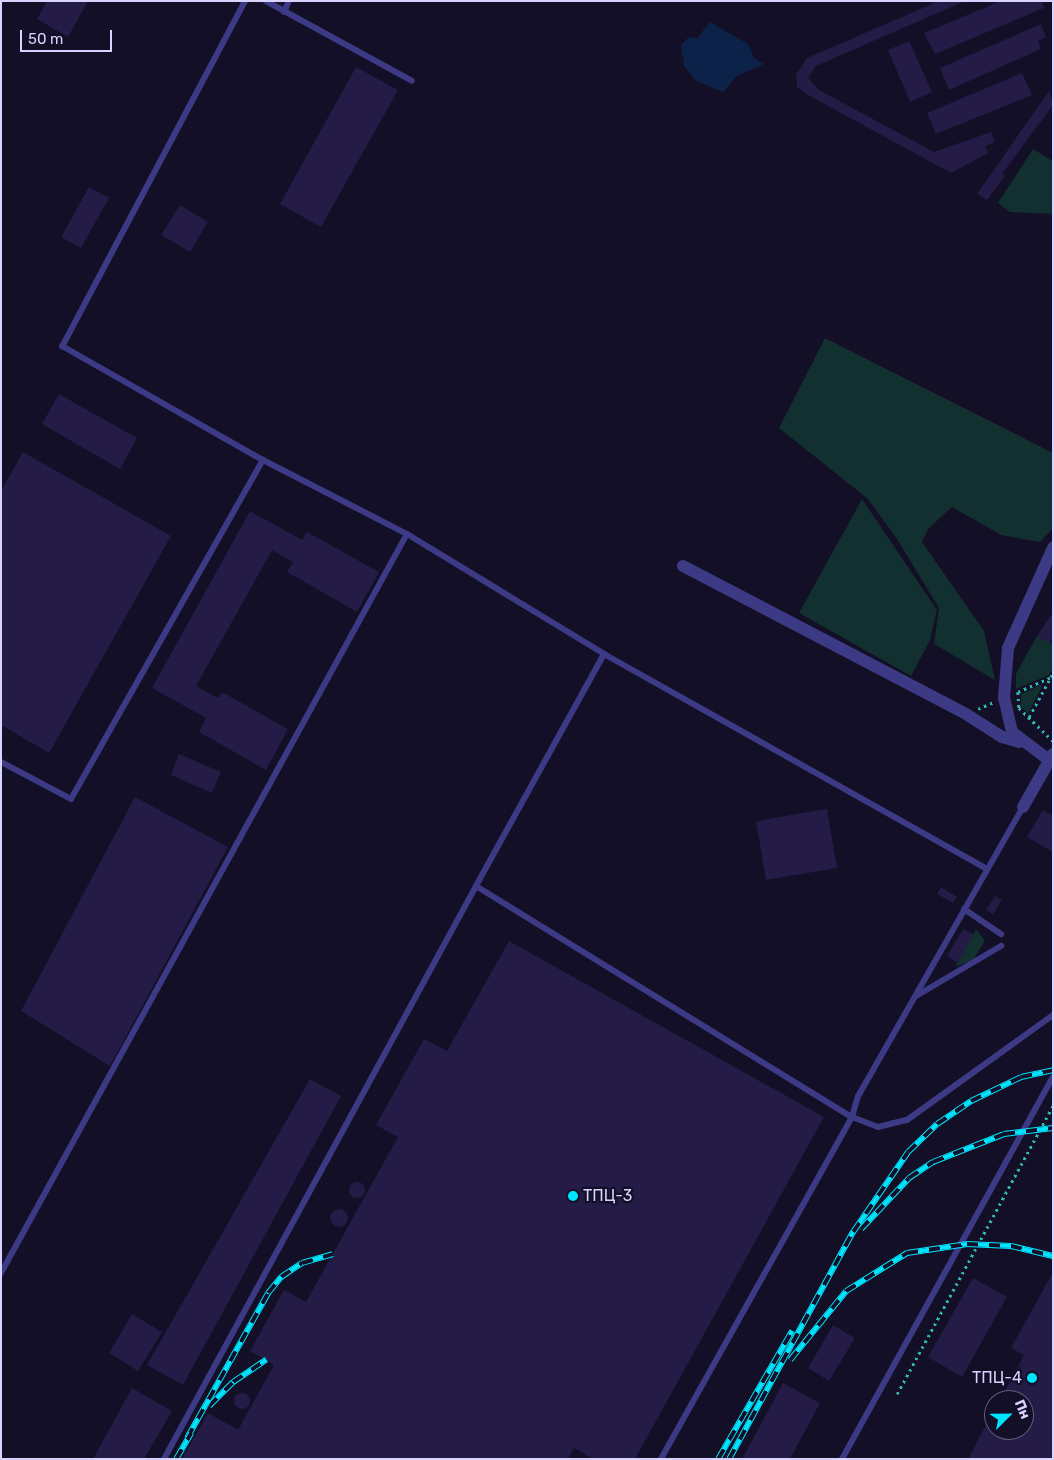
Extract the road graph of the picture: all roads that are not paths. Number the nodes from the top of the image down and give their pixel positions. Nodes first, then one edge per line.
1 (245, 1) edge
2 (266, 1) edge
3 (289, 1) edge
4 (284, 12) junction
5 (412, 81) dead end
6 (263, 460) junction
7 (407, 534) junction
8 (1053, 548) edge
9 (683, 566) dead end
10 (604, 654) junction
11 (1019, 742) junction
12 (1051, 757) edge
13 (1, 762) edge
14 (1023, 807) joint
15 (987, 869) junction
16 (476, 886) junction
17 (964, 909) junction
18 (1001, 934) dead end
19 (1001, 946) dead end
20 (915, 997) junction
21 (1053, 1015) edge
22 (1053, 1077) edge
23 (852, 1117) junction
24 (1, 1274) edge
25 (164, 1459) edge
26 (661, 1459) edge
27 (842, 1459) edge

1 - 6 lane
2 - 4 lane
3 - 4 lane
4 - 5 lane
6 - 7 lane
6 - 13 lane
7 - 10 lane
7 - 24 lane
8 - 11 street
9 - 11 street
10 - 15 lane
10 - 16 lane
11 - 12 street
12 - 14 street
14 - 15 lane
15 - 17 lane
16 - 23 lane
16 - 25 lane
17 - 18 lane
17 - 20 lane
19 - 20 lane
20 - 23 lane
21 - 23 lane
22 - 27 lane
23 - 26 lane

